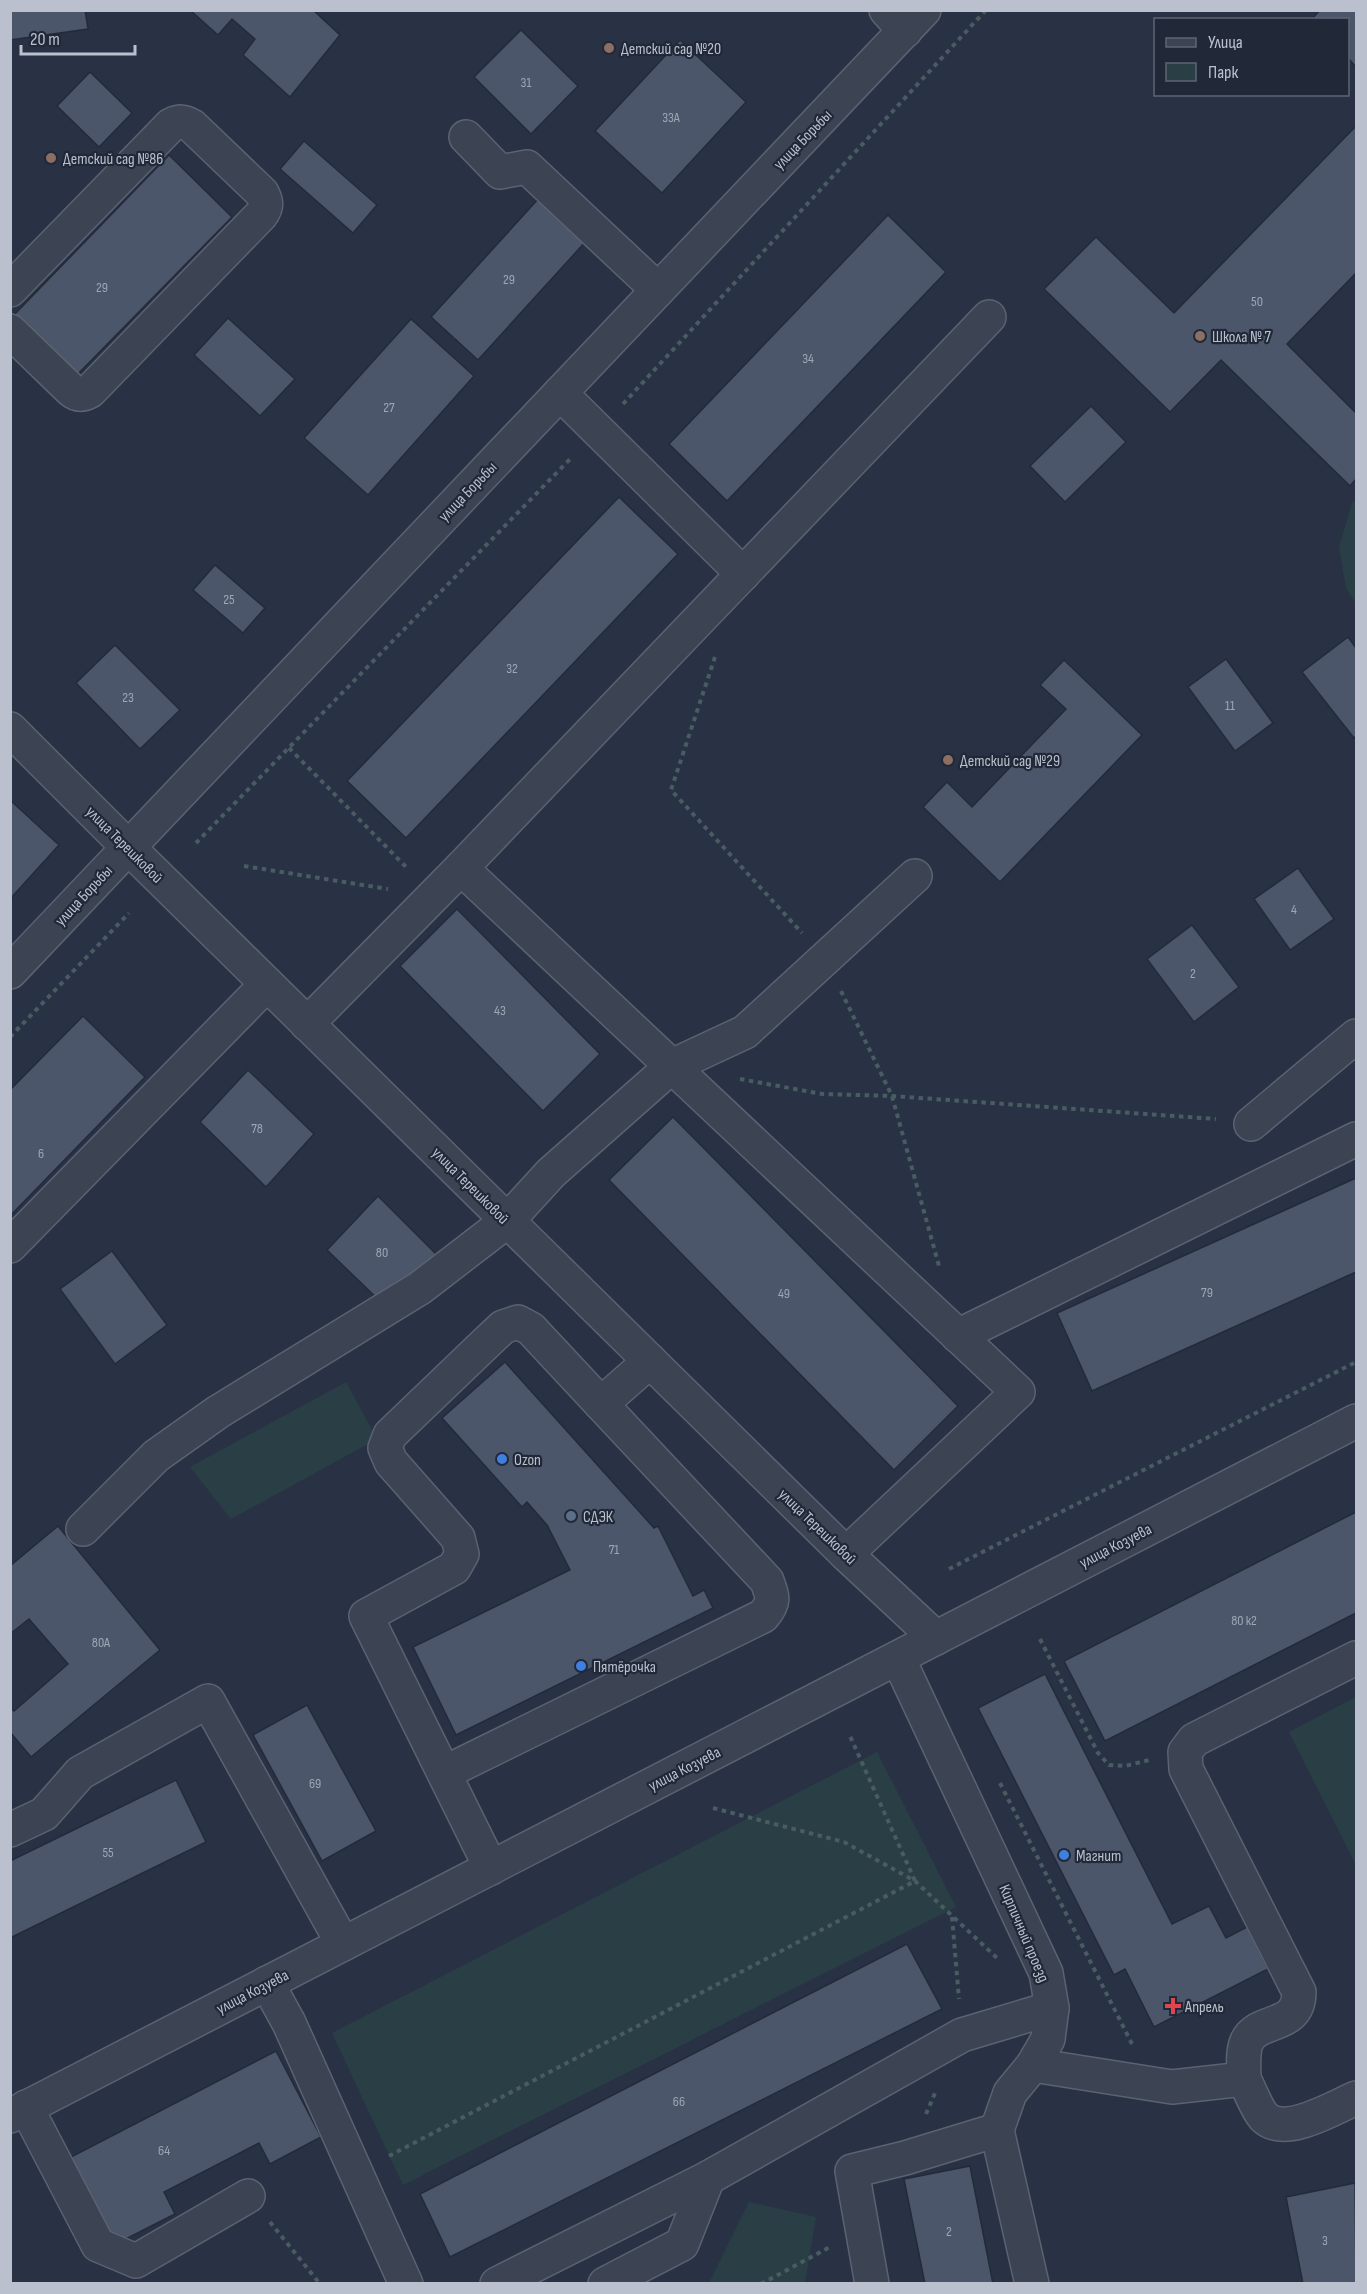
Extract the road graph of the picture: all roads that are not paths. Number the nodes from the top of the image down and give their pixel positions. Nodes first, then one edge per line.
1 (905, 17) edge
2 (466, 137) dead end
3 (10, 290) edge
4 (658, 290) junction
5 (989, 317) dead end
6 (10, 331) edge
7 (560, 393) junction
8 (743, 574) junction
9 (10, 729) edge
10 (128, 847) junction
11 (461, 868) junction
12 (915, 876) dead end
13 (10, 972) edge
14 (267, 984) junction
15 (307, 1024) junction
16 (1356, 1036) edge
17 (672, 1066) junction
18 (1251, 1124) road end
19 (1356, 1139) edge
20 (507, 1221) junction
21 (10, 1246) edge
22 (958, 1336) junction
23 (650, 1361) junction
24 (601, 1404) junction
25 (1356, 1421) edge
26 (83, 1530) dead end
27 (846, 1554) junction
28 (936, 1638) junction
29 (898, 1658) junction
30 (1356, 1658) edge
31 (444, 1773) junction
32 (10, 1830) edge
33 (491, 1868) junction
34 (343, 1944) junction
35 (267, 1983) junction
36 (1052, 2008) junction
37 (1033, 2065) junction
38 (1244, 2079) junction
39 (1356, 2098) edge
40 (18, 2112) edge
41 (996, 2130) junction
42 (708, 2178) junction
43 (248, 2196) road end
44 (406, 2283) edge
45 (497, 2283) edge
46 (605, 2283) edge
47 (872, 2283) edge
48 (1032, 2283) edge

1 - 4 street, улица Борьбы
2 - 4 street
3 - 6 street
4 - 7 street, улица Борьбы
5 - 8 street
7 - 8 street
7 - 10 street, улица Борьбы
8 - 11 street
9 - 10 street, улица Терешковой
10 - 13 street, улица Борьбы
10 - 14 street, улица Терешковой
11 - 15 street
11 - 17 street
12 - 17 street
14 - 15 street, улица Терешковой
14 - 21 street
15 - 20 street, улица Терешковой
16 - 18 street
17 - 20 street
17 - 22 street
19 - 22 street
20 - 23 street, улица Терешковой
20 - 26 street
22 - 27 street
23 - 24 street
23 - 27 street, улица Терешковой
24 - 31 street
24 - 31 street
25 - 28 street, улица Козуева
27 - 28 street, улица Терешковой
28 - 29 street, улица Козуева
29 - 33 street, улица Козуева
29 - 36 street, Кирпичный проезд
30 - 38 street
31 - 33 street
32 - 34 street
33 - 34 street, улица Козуева
34 - 35 street, улица Козуева
35 - 40 street, улица Козуева
35 - 44 street
36 - 37 street, Кирпичный проезд
36 - 42 street
37 - 38 street
37 - 41 street, Кирпичный проезд
38 - 39 street
40 - 43 street
41 - 47 street
41 - 48 street
42 - 45 street
42 - 46 street

